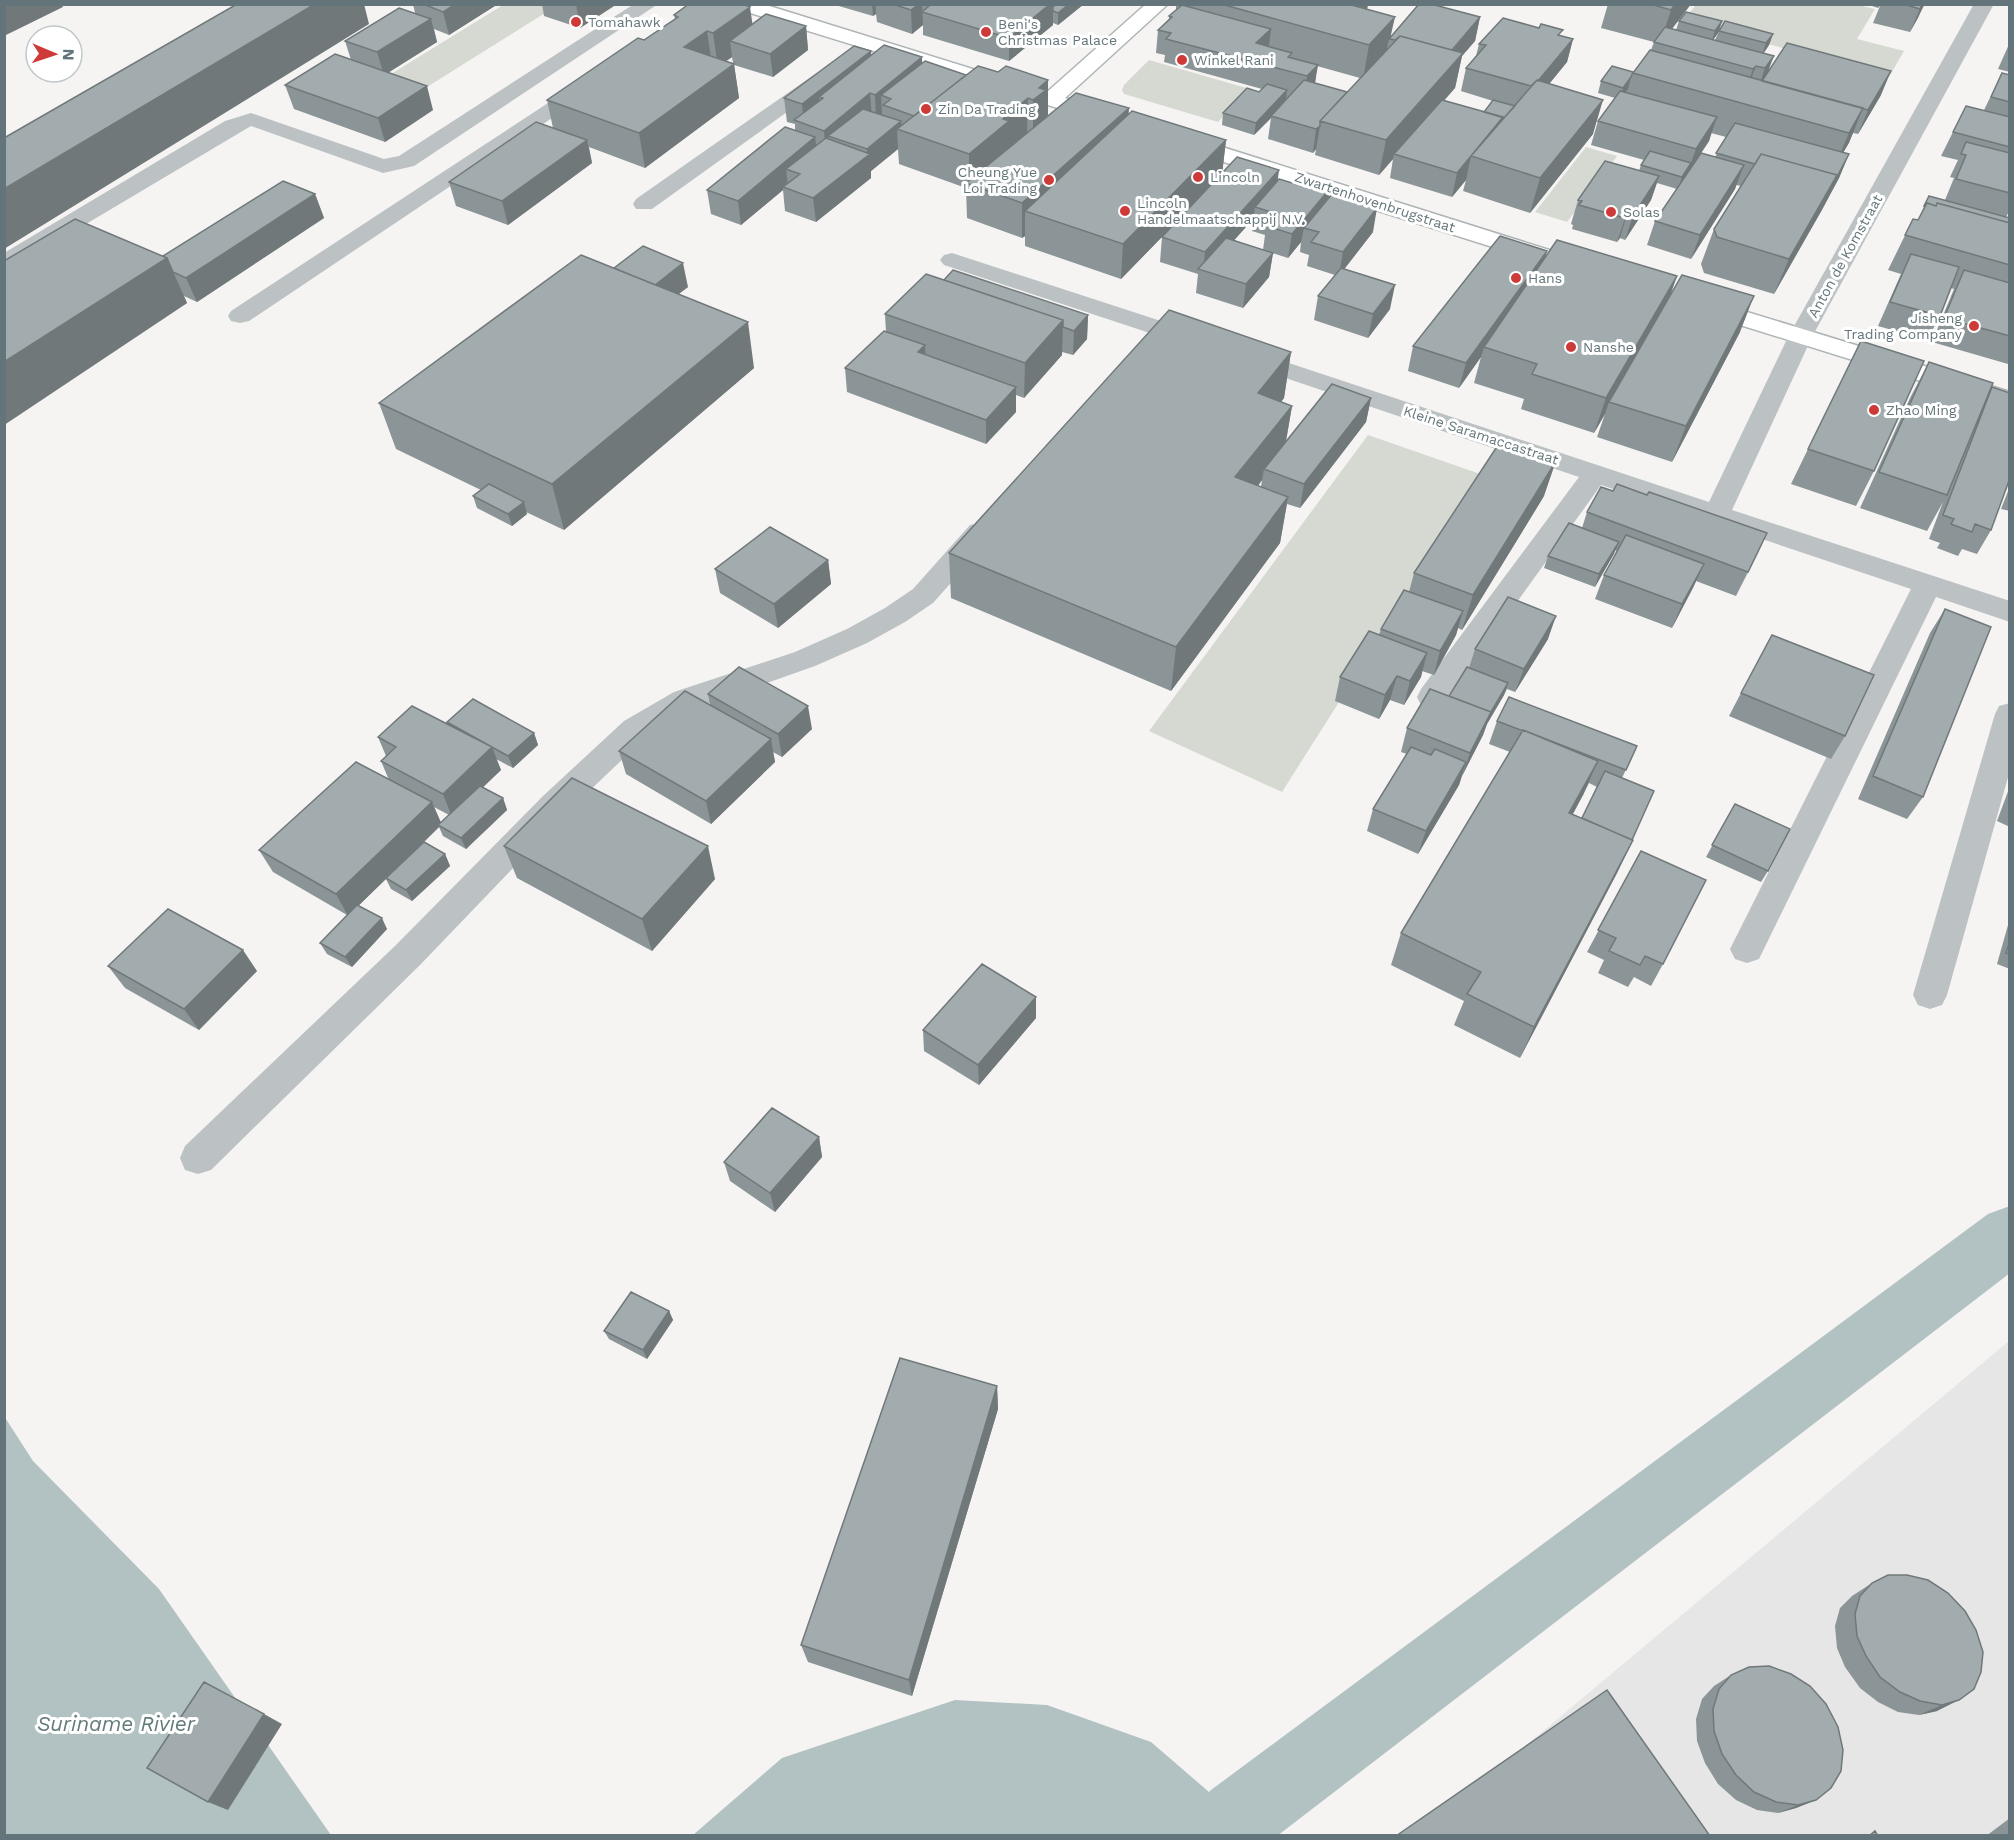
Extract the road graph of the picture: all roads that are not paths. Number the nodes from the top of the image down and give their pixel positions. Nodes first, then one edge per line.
1 (648, 4) edge
2 (741, 4) edge
3 (1158, 4) edge
4 (1984, 4) edge
5 (835, 70) edge
6 (605, 74) edge
7 (1050, 100) junction
8 (1130, 125) edge
9 (1164, 135) edge
10 (644, 204) dead end
11 (952, 260) dead end
12 (4, 263) edge
13 (1607, 276) edge
14 (1675, 297) edge
15 (240, 316) dead end
16 (1160, 328) junction
17 (1800, 337) junction
18 (1136, 355) edge
19 (2010, 400) edge
20 (1596, 473) junction
21 (1002, 507) edge
22 (1717, 513) junction
23 (1928, 584) junction
24 (2010, 612) edge
25 (1432, 697) edge
26 (2010, 714) edge
27 (1747, 949) dead end
28 (1930, 995) dead end
29 (198, 1158) dead end

1 - 12 street
2 - 7 main road
3 - 7 main road
4 - 17 street, Anton de Komstraat
5 - 10 street
6 - 15 street
7 - 8 main road
9 - 13 main road, Zwartenhovenbrugstraat
11 - 16 street, Kleine Saramaccastraat
14 - 17 main road
16 - 18 street
16 - 20 street, Kleine Saramaccastraat
17 - 19 main road
17 - 22 street, Anton de Komstraat
20 - 22 street, Kleine Saramaccastraat
20 - 25 street
21 - 29 street
22 - 23 street, Kleine Saramaccastraat
23 - 24 street, Kleine Saramaccastraat
23 - 27 street
26 - 28 street

